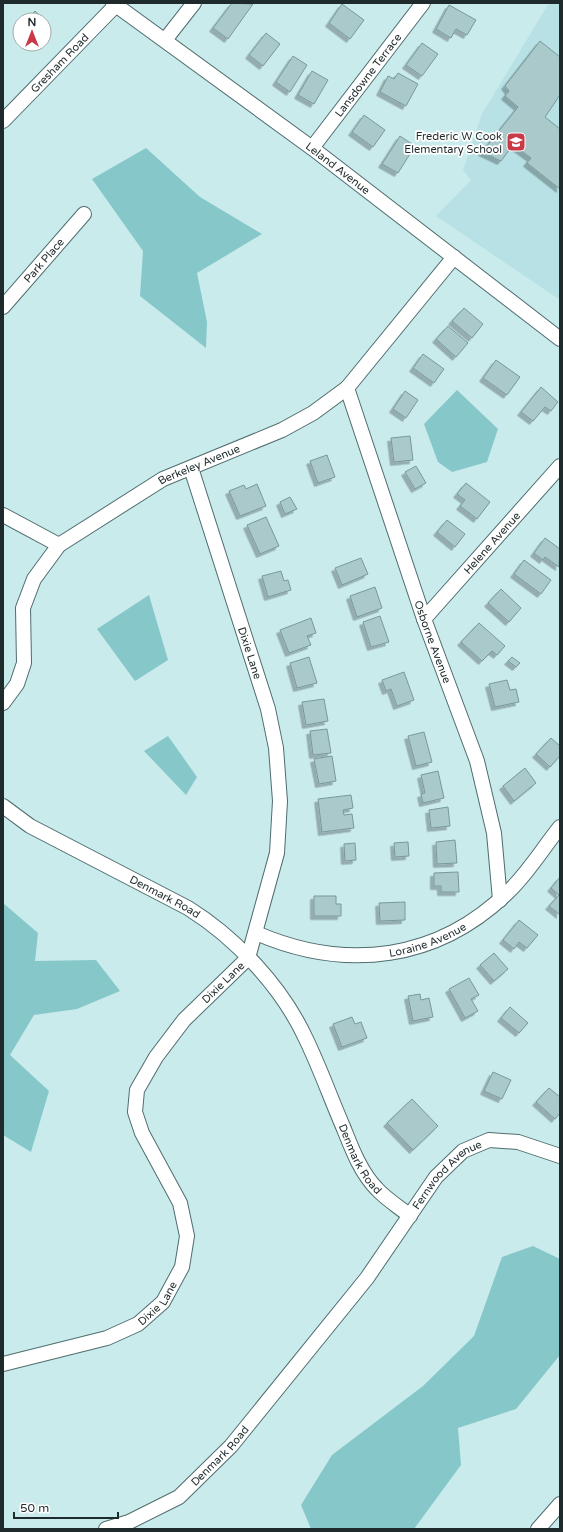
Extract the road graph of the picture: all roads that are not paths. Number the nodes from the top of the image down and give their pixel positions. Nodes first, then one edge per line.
1 (194, 3) edge
2 (424, 3) edge
3 (114, 4) edge
4 (165, 40) junction
5 (3, 121) edge
6 (312, 148) junction
7 (84, 214) dead end
8 (454, 257) junction
9 (3, 307) edge
10 (560, 339) edge
11 (347, 388) junction
12 (560, 466) edge
13 (191, 468) junction
14 (3, 515) edge
15 (59, 545) junction
16 (424, 619) junction
17 (3, 704) edge
18 (3, 806) edge
19 (560, 827) edge
20 (500, 900) junction
21 (256, 933) junction
22 (248, 958) junction
23 (560, 1156) edge
24 (410, 1216) junction
25 (3, 1364) edge
26 (560, 1504) edge
27 (106, 1529) edge
28 (538, 1529) edge

1 - 4 street
2 - 6 street, Lansdowne Terrace
3 - 4 street, Leland Avenue
3 - 5 street, Gresham Road
4 - 6 street, Leland Avenue
6 - 8 street, Leland Avenue
7 - 9 street, Park Place
8 - 10 street, Leland Avenue
8 - 11 street, Berkeley Avenue
11 - 13 street, Berkeley Avenue
11 - 16 street, Osborne Avenue
12 - 16 street, Helene Avenue
13 - 15 street, Berkeley Avenue
13 - 21 street, Dixie Lane
14 - 15 street
15 - 17 street, Berkeley Avenue
16 - 20 street, Osborne Avenue
18 - 22 street, Denmark Road
19 - 20 street, Loraine Avenue
20 - 21 street, Loraine Avenue
21 - 22 street, Dixie Lane
22 - 24 street, Denmark Road
22 - 25 street, Dixie Lane
23 - 24 street, Fernwood Avenue
24 - 27 street, Denmark Road
26 - 28 street

